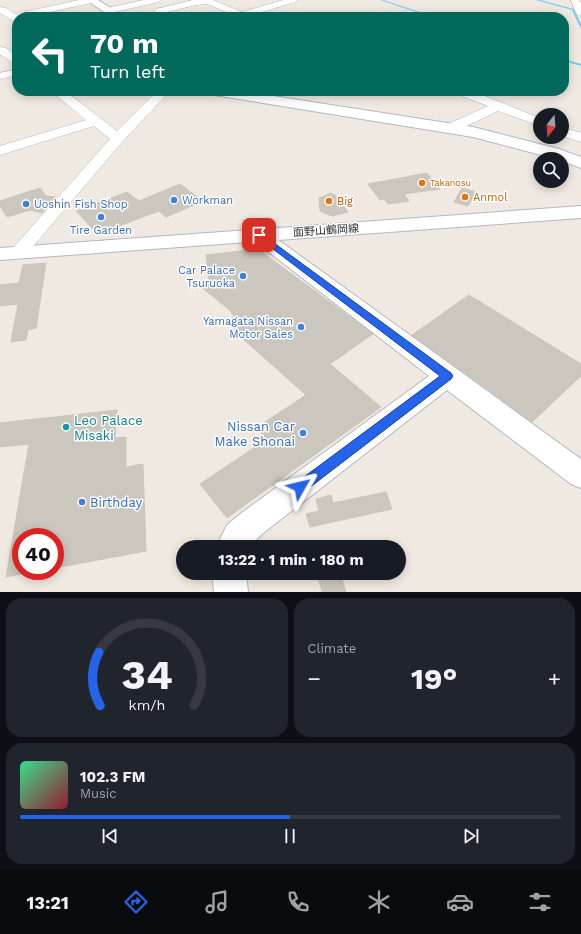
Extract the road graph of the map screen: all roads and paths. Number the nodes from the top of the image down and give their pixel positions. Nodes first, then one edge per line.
1 (91, 0) edge
2 (156, 0) edge
3 (293, 0) edge
4 (575, 0) edge
5 (140, 2) edge
6 (258, 9) junction
7 (0, 10) edge
8 (110, 10) junction
9 (159, 11) joint
10 (41, 12) edge
11 (113, 12) edge
12 (231, 12) edge
13 (250, 12) edge
14 (266, 12) edge
15 (581, 12) edge
16 (12, 16) edge
17 (12, 47) edge
18 (1, 50) edge
19 (12, 58) edge
20 (12, 73) edge
21 (0, 76) edge
22 (64, 96) edge
23 (159, 96) edge
24 (246, 96) edge
25 (473, 96) edge
26 (498, 106) junction
27 (533, 119) edge
28 (96, 121) junction
29 (450, 128) junction
30 (569, 134) edge
31 (118, 138) junction
32 (581, 138) edge
33 (0, 151) edge
34 (581, 163) edge
35 (581, 212) edge
36 (259, 235) junction
37 (9, 253) edge
38 (448, 376) junction
39 (581, 476) edge
40 (236, 540) edge
41 (230, 580) edge
42 (231, 592) edge

1 - 8 street
1 - 10 street
2 - 5 street
3 - 6 street
4 - 15 street
5 - 8 street
5 - 9 street
6 - 13 street
6 - 14 street
7 - 16 street
8 - 11 street
9 - 12 street
17 - 18 street
18 - 19 street
20 - 21 street
22 - 28 street
23 - 31 street
24 - 29 street
25 - 26 street
26 - 27 street
26 - 29 street
28 - 31 street
28 - 33 street
29 - 34 street
30 - 32 street
31 - 37 street
35 - 36 street, 面野山鶴岡線
36 - 37 street, 面野山鶴岡線
36 - 38 street
38 - 39 street
38 - 40 street
41 - 42 street

